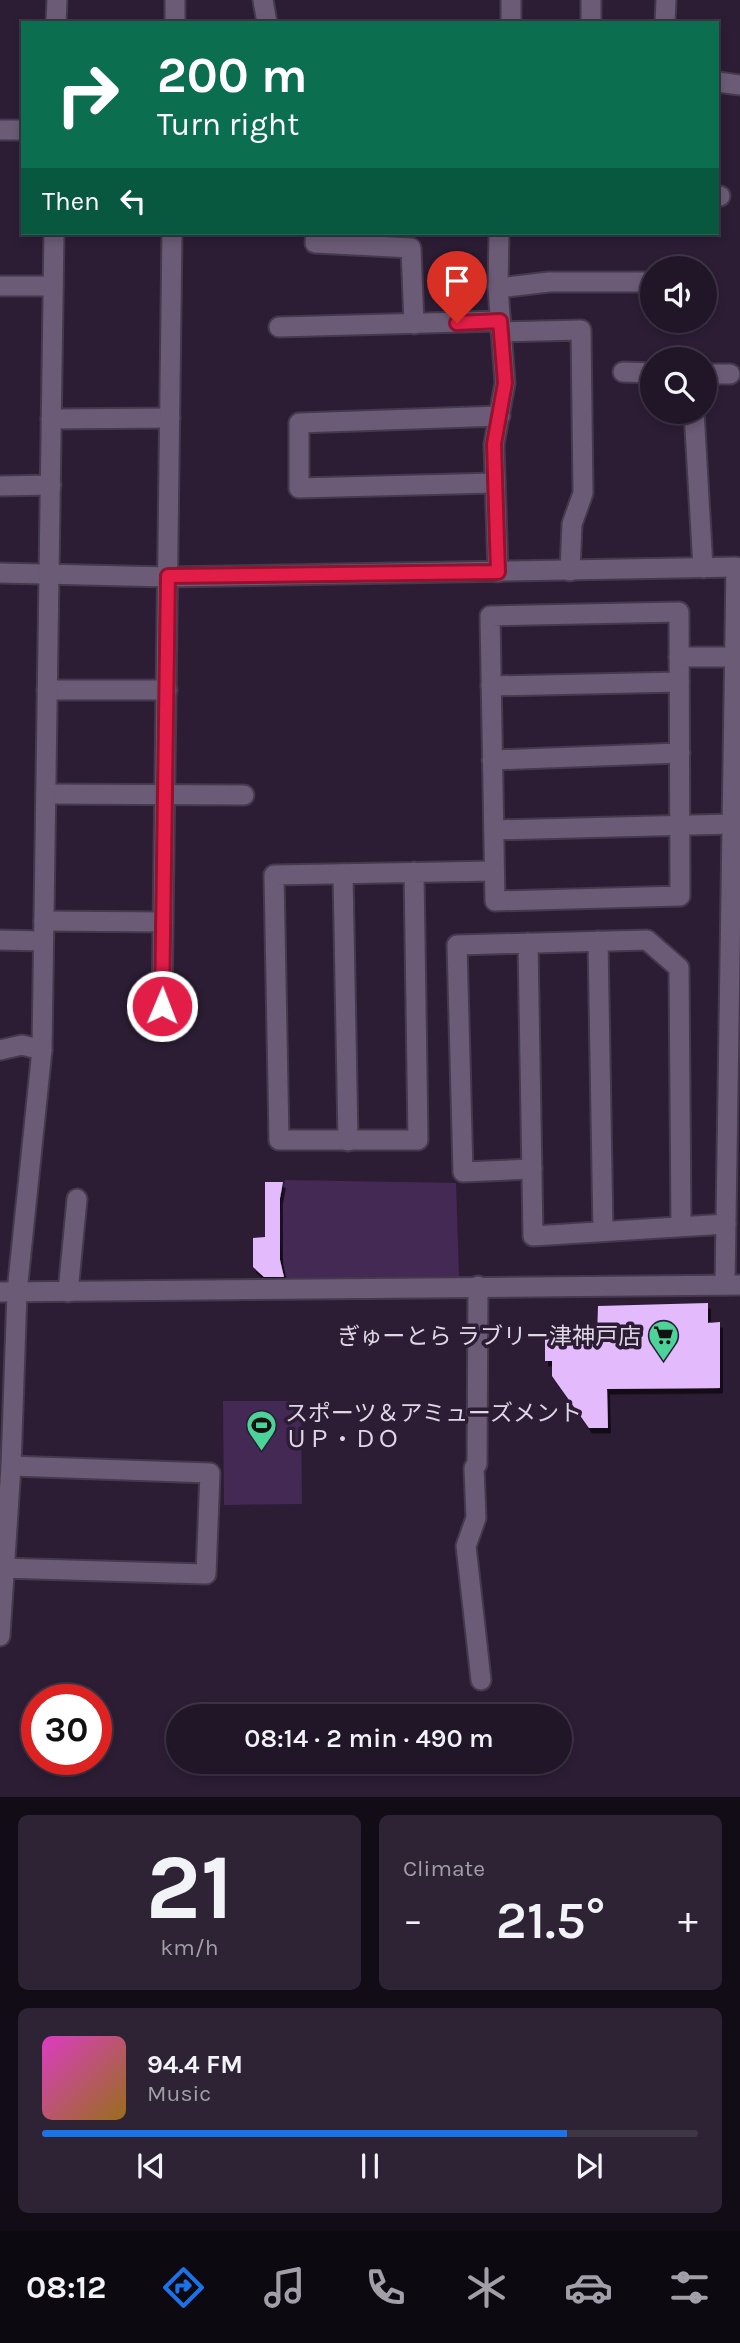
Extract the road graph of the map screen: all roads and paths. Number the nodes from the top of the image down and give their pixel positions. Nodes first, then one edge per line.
1 (57, 0) edge
2 (175, 0) edge
3 (264, 0) edge
4 (512, 0) edge
5 (591, 0) edge
6 (666, 0) edge
7 (56, 21) edge
8 (175, 21) edge
9 (267, 21) edge
10 (511, 21) edge
11 (591, 21) edge
12 (665, 21) edge
13 (719, 82) edge
14 (740, 85) edge
15 (0, 130) edge
16 (21, 130) edge
17 (54, 235) edge
18 (172, 235) edge
19 (316, 235) edge
20 (499, 235) edge
21 (640, 282) edge
22 (0, 286) edge
23 (53, 286) junction
24 (498, 288) junction
25 (414, 324) junction
26 (279, 327) dead end
27 (500, 327) junction
28 (623, 372) dead end
29 (640, 373) edge
30 (717, 374) edge
31 (730, 374) dead end
32 (500, 415) junction
33 (170, 418) junction
34 (51, 419) junction
35 (695, 424) edge
36 (495, 483) junction
37 (51, 485) junction
38 (0, 486) edge
39 (703, 568) junction
40 (570, 570) junction
41 (498, 572) junction
42 (0, 573) edge
43 (48, 574) junction
44 (168, 576) junction
45 (679, 657) junction
46 (734, 657) junction
47 (679, 682) junction
48 (491, 686) junction
49 (47, 690) junction
50 (167, 690) junction
51 (680, 753) junction
52 (492, 760) junction
53 (46, 794) junction
54 (165, 795) junction
55 (244, 795) dead end
56 (732, 824) junction
57 (680, 825) junction
58 (494, 830) junction
59 (494, 871) junction
60 (414, 872) junction
61 (343, 874) junction
62 (163, 922) junction
63 (44, 931) junction
64 (0, 940) edge
65 (598, 941) junction
66 (528, 943) junction
67 (162, 1006) dead end
68 (734, 1036) edge
69 (0, 1050) edge
70 (42, 1050) junction
71 (348, 1140) junction
72 (532, 1169) junction
73 (77, 1199) dead end
74 (726, 1224) junction
75 (681, 1226) junction
76 (603, 1231) junction
77 (733, 1285) edge
78 (478, 1286) junction
79 (8, 1292) edge
80 (68, 1292) junction
81 (7, 1454) edge
82 (3, 1568) edge
83 (0, 1636) edge
84 (481, 1680) dead end

1 - 7 street
2 - 8 street
3 - 9 street
4 - 10 street
5 - 11 street
6 - 12 street
13 - 14 street
15 - 16 street
17 - 23 street
18 - 33 street
19 - 25 street
20 - 24 street
21 - 24 street
22 - 23 street
23 - 34 street
24 - 27 street
25 - 26 street
25 - 27 street
27 - 32 street
27 - 40 street
28 - 29 street
30 - 31 street
32 - 36 street
32 - 36 street
33 - 34 street
33 - 44 street
34 - 37 street
35 - 39 street
36 - 41 street
37 - 38 street
37 - 43 street
39 - 40 street
39 - 46 street
40 - 41 street
41 - 44 street
42 - 43 street
43 - 44 street
43 - 49 street
44 - 50 street
45 - 46 street
45 - 47 street
45 - 48 street
46 - 56 street
47 - 48 street
47 - 51 street
48 - 52 street
49 - 50 street
49 - 53 street
50 - 54 street
51 - 52 street
51 - 57 street
52 - 58 street
53 - 54 street
53 - 63 street
54 - 55 street
54 - 62 street
56 - 57 street
56 - 68 street
57 - 58 street
57 - 59 street
58 - 59 street
59 - 60 street
60 - 61 street
60 - 71 street
61 - 71 street
61 - 71 street
62 - 63 street
62 - 67 street
63 - 64 street
63 - 70 street
65 - 66 street
65 - 75 street
65 - 76 street
66 - 72 street
66 - 72 street
68 - 74 street
69 - 70 street
70 - 79 street
72 - 76 street
73 - 80 street
74 - 75 street
74 - 77 street
75 - 76 street
77 - 78 street
78 - 80 street
78 - 84 street
79 - 80 street
79 - 81 street
81 - 82 street
81 - 82 street
82 - 83 street

